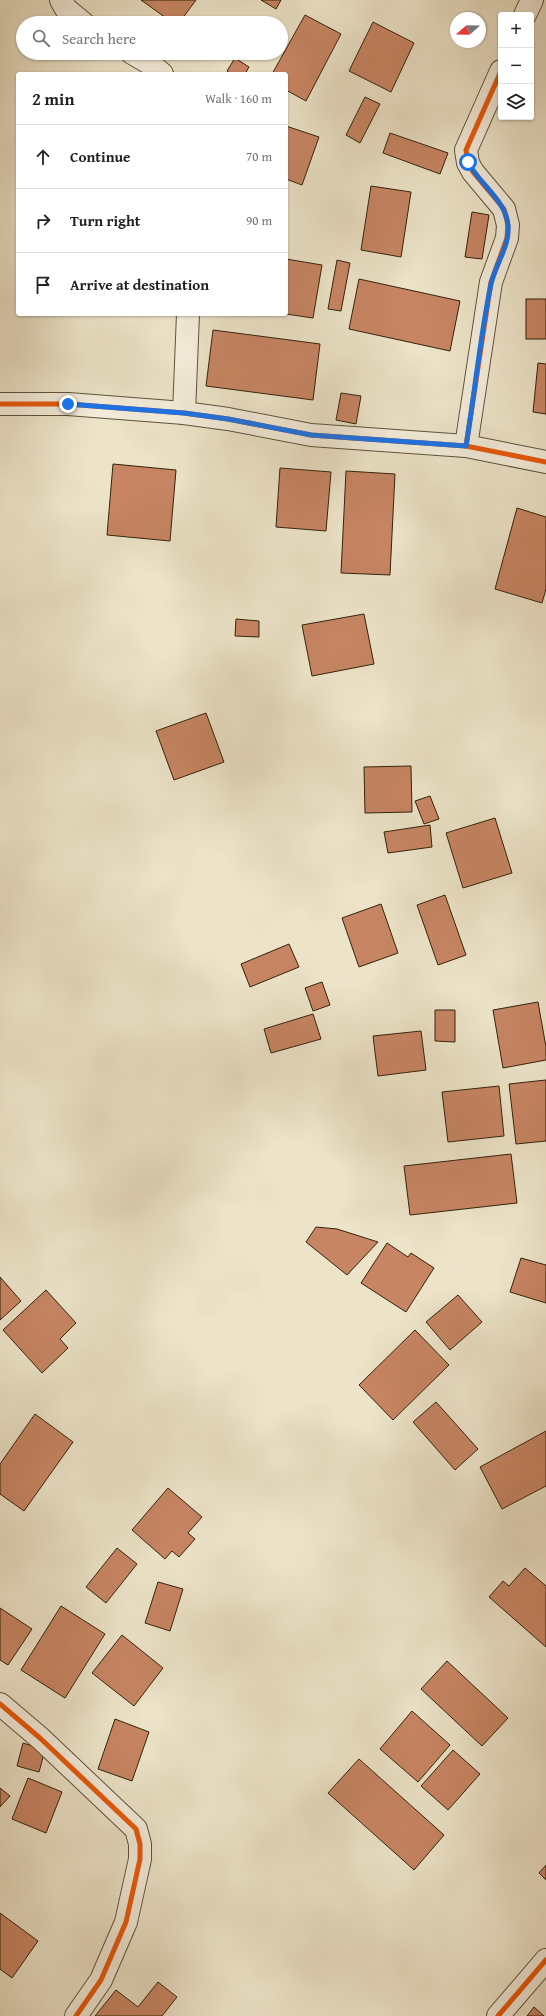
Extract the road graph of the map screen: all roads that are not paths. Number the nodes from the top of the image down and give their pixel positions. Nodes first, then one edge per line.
1 (61, 0) edge
2 (532, 0) edge
3 (526, 12) edge
4 (74, 16) edge
5 (144, 60) edge
6 (160, 72) edge
7 (498, 78) edge
8 (188, 316) edge
9 (0, 404) edge
10 (184, 413) junction
11 (466, 446) junction
12 (546, 462) edge
13 (0, 1704) edge
14 (546, 1960) edge
15 (76, 2016) edge
16 (498, 2016) edge

1 - 4 street
2 - 3 street
5 - 6 street
7 - 11 street
8 - 10 street
9 - 10 street
10 - 11 street
11 - 12 street
13 - 15 street
14 - 16 street

